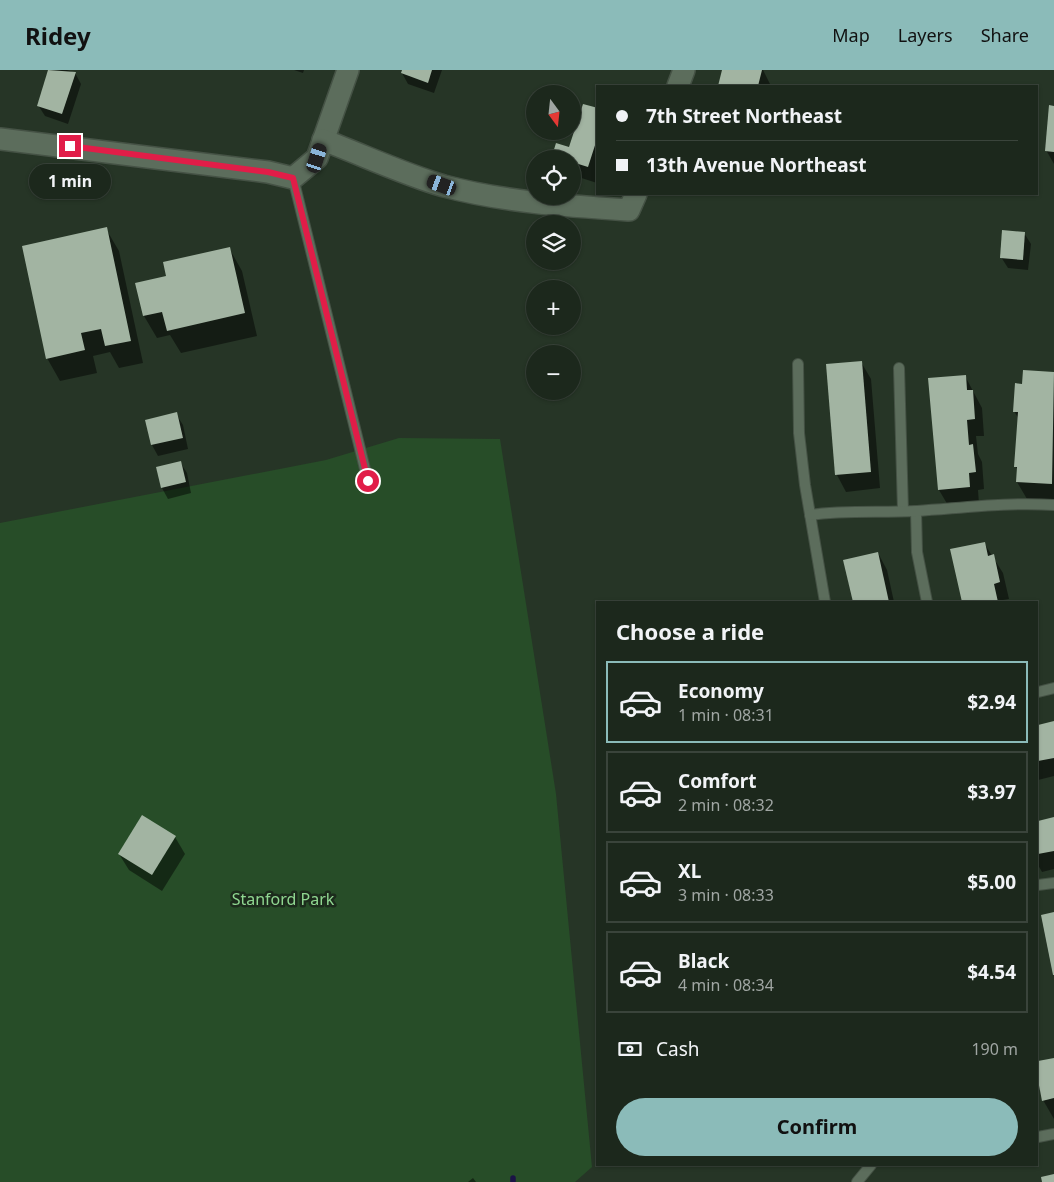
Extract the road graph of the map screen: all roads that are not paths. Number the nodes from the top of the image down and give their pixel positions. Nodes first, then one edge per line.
1 (348, 70) edge
2 (684, 70) edge
3 (678, 85) edge
4 (0, 138) edge
5 (323, 140) junction
6 (293, 178) junction
7 (636, 195) edge
8 (798, 364) dead end
9 (899, 368) dead end
10 (368, 481) dead end
11 (1054, 505) edge
12 (903, 511) junction
13 (916, 511) junction
14 (810, 514) junction
15 (825, 601) edge
16 (927, 601) edge
17 (1054, 688) edge
18 (1038, 692) edge
19 (1054, 882) edge
20 (1038, 885) edge
21 (1054, 1134) edge
22 (1038, 1137) edge
23 (870, 1166) edge
24 (857, 1182) edge

1 - 5 street
2 - 3 street
4 - 6 street
5 - 6 street
5 - 7 street
6 - 10 lane
8 - 14 lane
9 - 12 lane
11 - 13 lane
12 - 13 lane
12 - 14 lane
13 - 16 lane
14 - 15 lane
17 - 18 lane
19 - 20 lane
21 - 22 lane
23 - 24 lane

